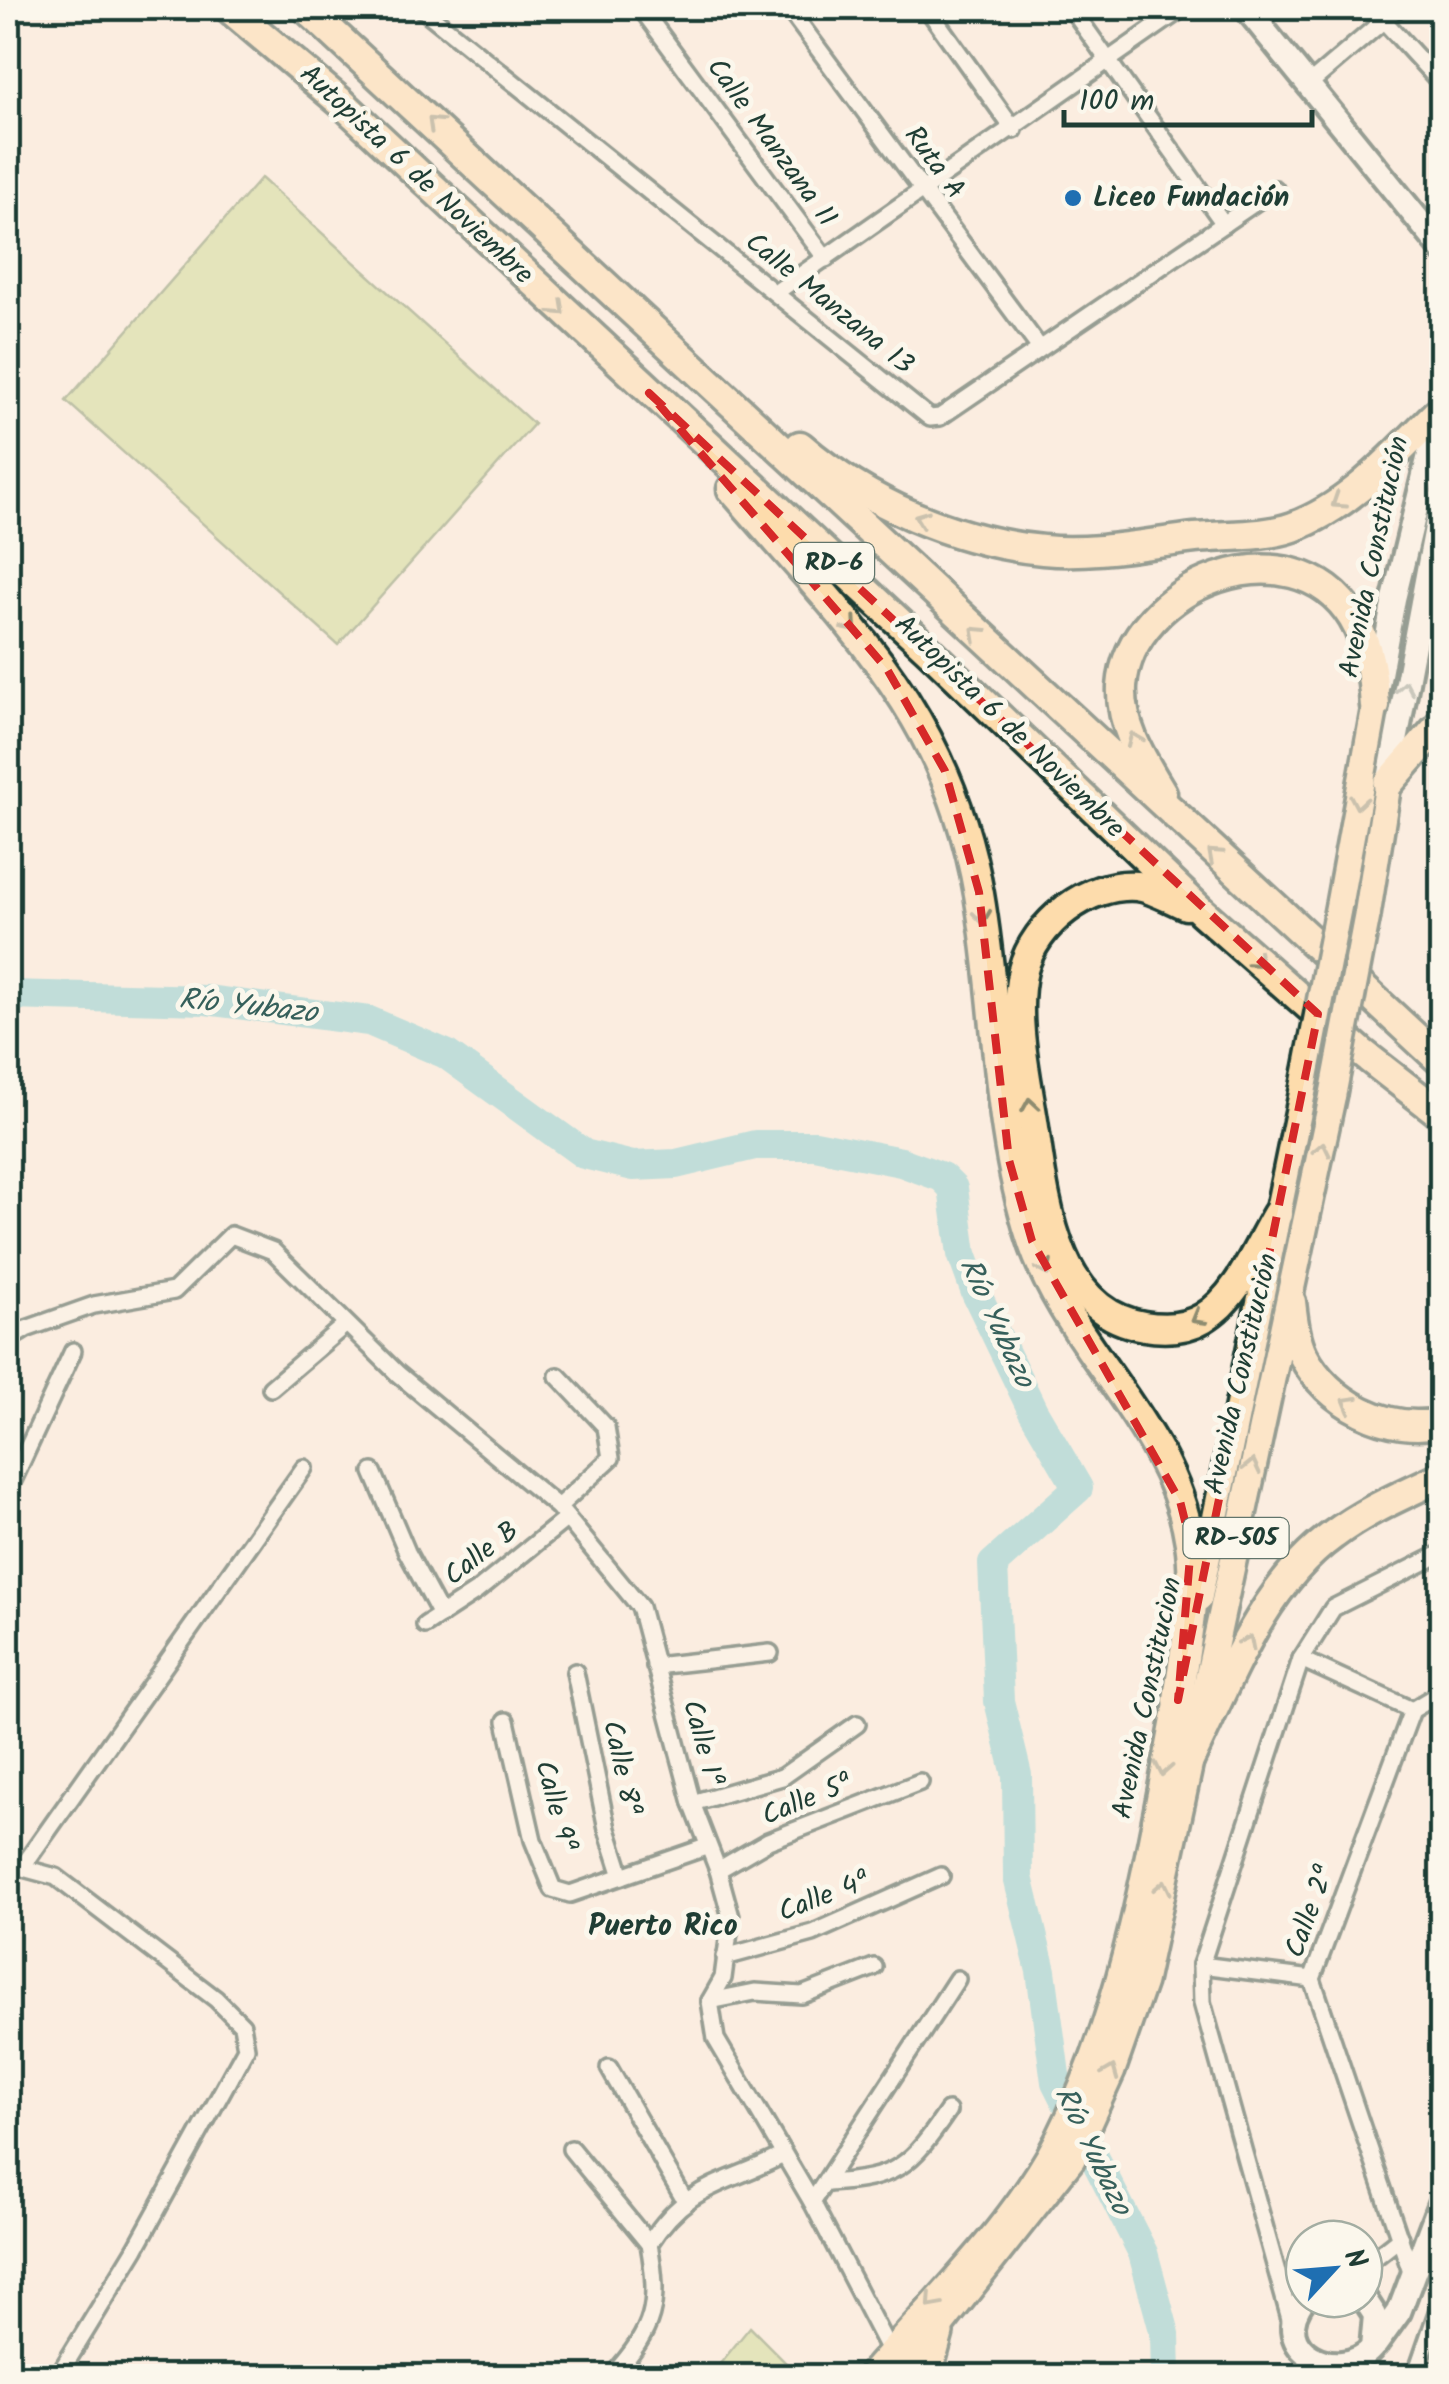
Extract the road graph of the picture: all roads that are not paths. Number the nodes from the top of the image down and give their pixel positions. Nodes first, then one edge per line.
1 (229, 8) edge
2 (306, 8) edge
3 (421, 8) edge
4 (641, 8) edge
5 (788, 8) edge
6 (927, 8) edge
7 (1071, 8) edge
8 (1183, 8) edge
9 (1246, 8) edge
10 (1398, 8) edge
11 (1384, 20) junction
12 (1109, 62) junction
13 (1439, 80) dead end
14 (1308, 85) junction
15 (1014, 130) junction
16 (466, 153) junction
17 (1275, 190) dead end
18 (924, 192) junction
19 (1224, 224) junction
20 (1437, 234) edge
21 (826, 260) junction
22 (774, 293) junction
23 (1039, 347) junction
24 (649, 393) junction
25 (1439, 407) edge
26 (1442, 495) edge
27 (1375, 706) junction
28 (1442, 722) edge
29 (1388, 784) junction
30 (1181, 824) junction
31 (1340, 904) joint
32 (1202, 912) junction
33 (1442, 1062) edge
34 (1442, 1116) edge
35 (1276, 1214) junction
36 (1290, 1302) junction
37 (346, 1324) junction
38 (8, 1340) edge
39 (73, 1351) dead end
40 (558, 1376) dead end
41 (271, 1388) dead end
42 (1442, 1422) edge
43 (304, 1468) dead end
44 (373, 1472) dead end
45 (1442, 1476) edge
46 (8, 1491) edge
47 (562, 1512) junction
48 (1442, 1553) edge
49 (442, 1614) junction
50 (425, 1625) dead end
51 (770, 1653) dead end
52 (1301, 1659) junction
53 (655, 1666) junction
54 (575, 1672) dead end
55 (1442, 1692) edge
56 (1178, 1700) junction
57 (1412, 1710) junction
58 (506, 1721) dead end
59 (856, 1724) dead end
60 (1189, 1761) junction
61 (920, 1782) dead end
62 (692, 1803) junction
63 (706, 1847) junction
64 (15, 1865) edge
65 (718, 1870) junction
66 (622, 1876) junction
67 (941, 1876) dead end
68 (725, 1957) junction
69 (1201, 1965) junction
70 (874, 1967) dead end
71 (957, 1979) dead end
72 (1312, 1979) junction
73 (1132, 1980) junction
74 (710, 2001) junction
75 (609, 2068) dead end
76 (948, 2111) dead end
77 (571, 2150) dead end
78 (1065, 2151) junction
79 (783, 2156) junction
80 (828, 2183) junction
81 (684, 2199) junction
82 (1441, 2200) edge
83 (812, 2202) junction
84 (1400, 2238) junction
85 (649, 2244) junction
86 (1384, 2250) edge
87 (1413, 2279) junction
88 (1442, 2298) edge
89 (1295, 2319) edge
90 (1374, 2319) edge
91 (1292, 2326) junction
92 (942, 2329) junction
93 (890, 2352) junction
94 (1367, 2362) edge
95 (1308, 2370) edge
96 (873, 2375) edge
97 (58, 2376) edge
98 (612, 2376) edge
99 (901, 2376) edge
100 (936, 2376) edge
101 (1415, 2376) edge

1 -> 24 highway, Autopista 6 de Noviembre / RD-6
16 -> 2 highway, Autopista 6 de Noviembre / RD-6
3 - 22 street, Calle Manzana 13
4 - 21 street, Calle Manzana 11
5 - 18 street, Ruta A
6 - 15 street
7 - 12 street
8 - 12 street
9 - 14 main road
10 - 11 street
11 - 13 street
11 - 14 street
12 - 15 street
12 - 19 street
14 - 20 main road
15 - 18 street
25 -> 16 highway
30 -> 16 highway, Autopista 6 de Noviembre / RD-6
17 - 19 street, Calle Manzana 13
18 - 21 street
18 - 23 street, Ruta A
19 - 23 street, Calle Manzana 13
21 - 22 street
22 - 23 street, Calle Manzana 13
24 - 32 highway, Autopista 6 de Noviembre / RD-6
24 -> 56 highway
25 - 27 main road, Avenida Constitución / RD-505
29 -> 26 main road, Avenida Constitución / RD-505
30 -> 27 highway
27 -> 31 main road, Avenida Constitución / RD-505
28 - 29 highway
36 -> 29 main road, Avenida Constitución / RD-505, bridge
33 -> 30 highway, Autopista 6 de Noviembre / RD-6
31 - 35 main road, Avenida Constitucion / RD-505, bridge
32 -> 34 highway, Autopista 6 de Noviembre / RD-6
35 -> 32 highway
35 - 56 main road, Avenida Constitucion / RD-505
42 -> 36 highway
60 -> 36 main road, Avenida Constitución / RD-505
37 - 38 street, Calle 1ª
37 - 41 street
37 - 47 street, Calle 1ª
39 - 46 street
40 - 47 street, Calle B
43 - 64 street
44 - 49 street
60 -> 45 highway
47 - 49 street, Calle B
47 - 53 street, Calle 1ª
48 - 52 street
49 - 50 street, Calle B
51 - 53 street
52 - 57 street
52 - 69 street
53 - 62 street, Calle 1ª
54 - 66 street, Calle 8ª
55 - 57 street
56 -> 73 main road, Avenida Constitucion / RD-505
57 - 72 street, Calle 2ª
58 - 66 street, Calle 9ª
59 - 62 street
73 -> 60 main road, Avenida Constitución / RD-505
61 - 65 street, Calle 5ª
62 - 63 street, Calle 1ª
63 - 65 street, Calle 1ª
63 - 66 street
64 - 97 street
65 - 68 street, Calle 1ª
67 - 68 street, Calle 4ª
68 - 74 street, Calle 1ª
69 - 72 street
69 - 91 street
70 - 74 street
71 - 80 street
72 - 84 street, Calle 2ª
73 - 78 main road, Avenida Constitucion / RD-505
74 - 79 street
75 - 81 street
76 - 80 street
77 - 85 street
78 - 92 main road, RD-505
78 -> 93 main road, Avenida Constitucion / RD-505
79 - 81 street
79 - 83 street
80 - 83 street
81 - 85 street
82 - 87 main road
83 - 93 street
84 - 86 street
84 - 87 street, Calle 2ª
85 - 98 street
87 - 94 main road
88 - 101 street
89 - 91 main road
90 - 94 main road
91 - 95 main road
92 - 99 main road, RD-505
92 - 100 main road
93 - 96 main road, Avenida Constitucion / RD-505
94 - 95 main road

